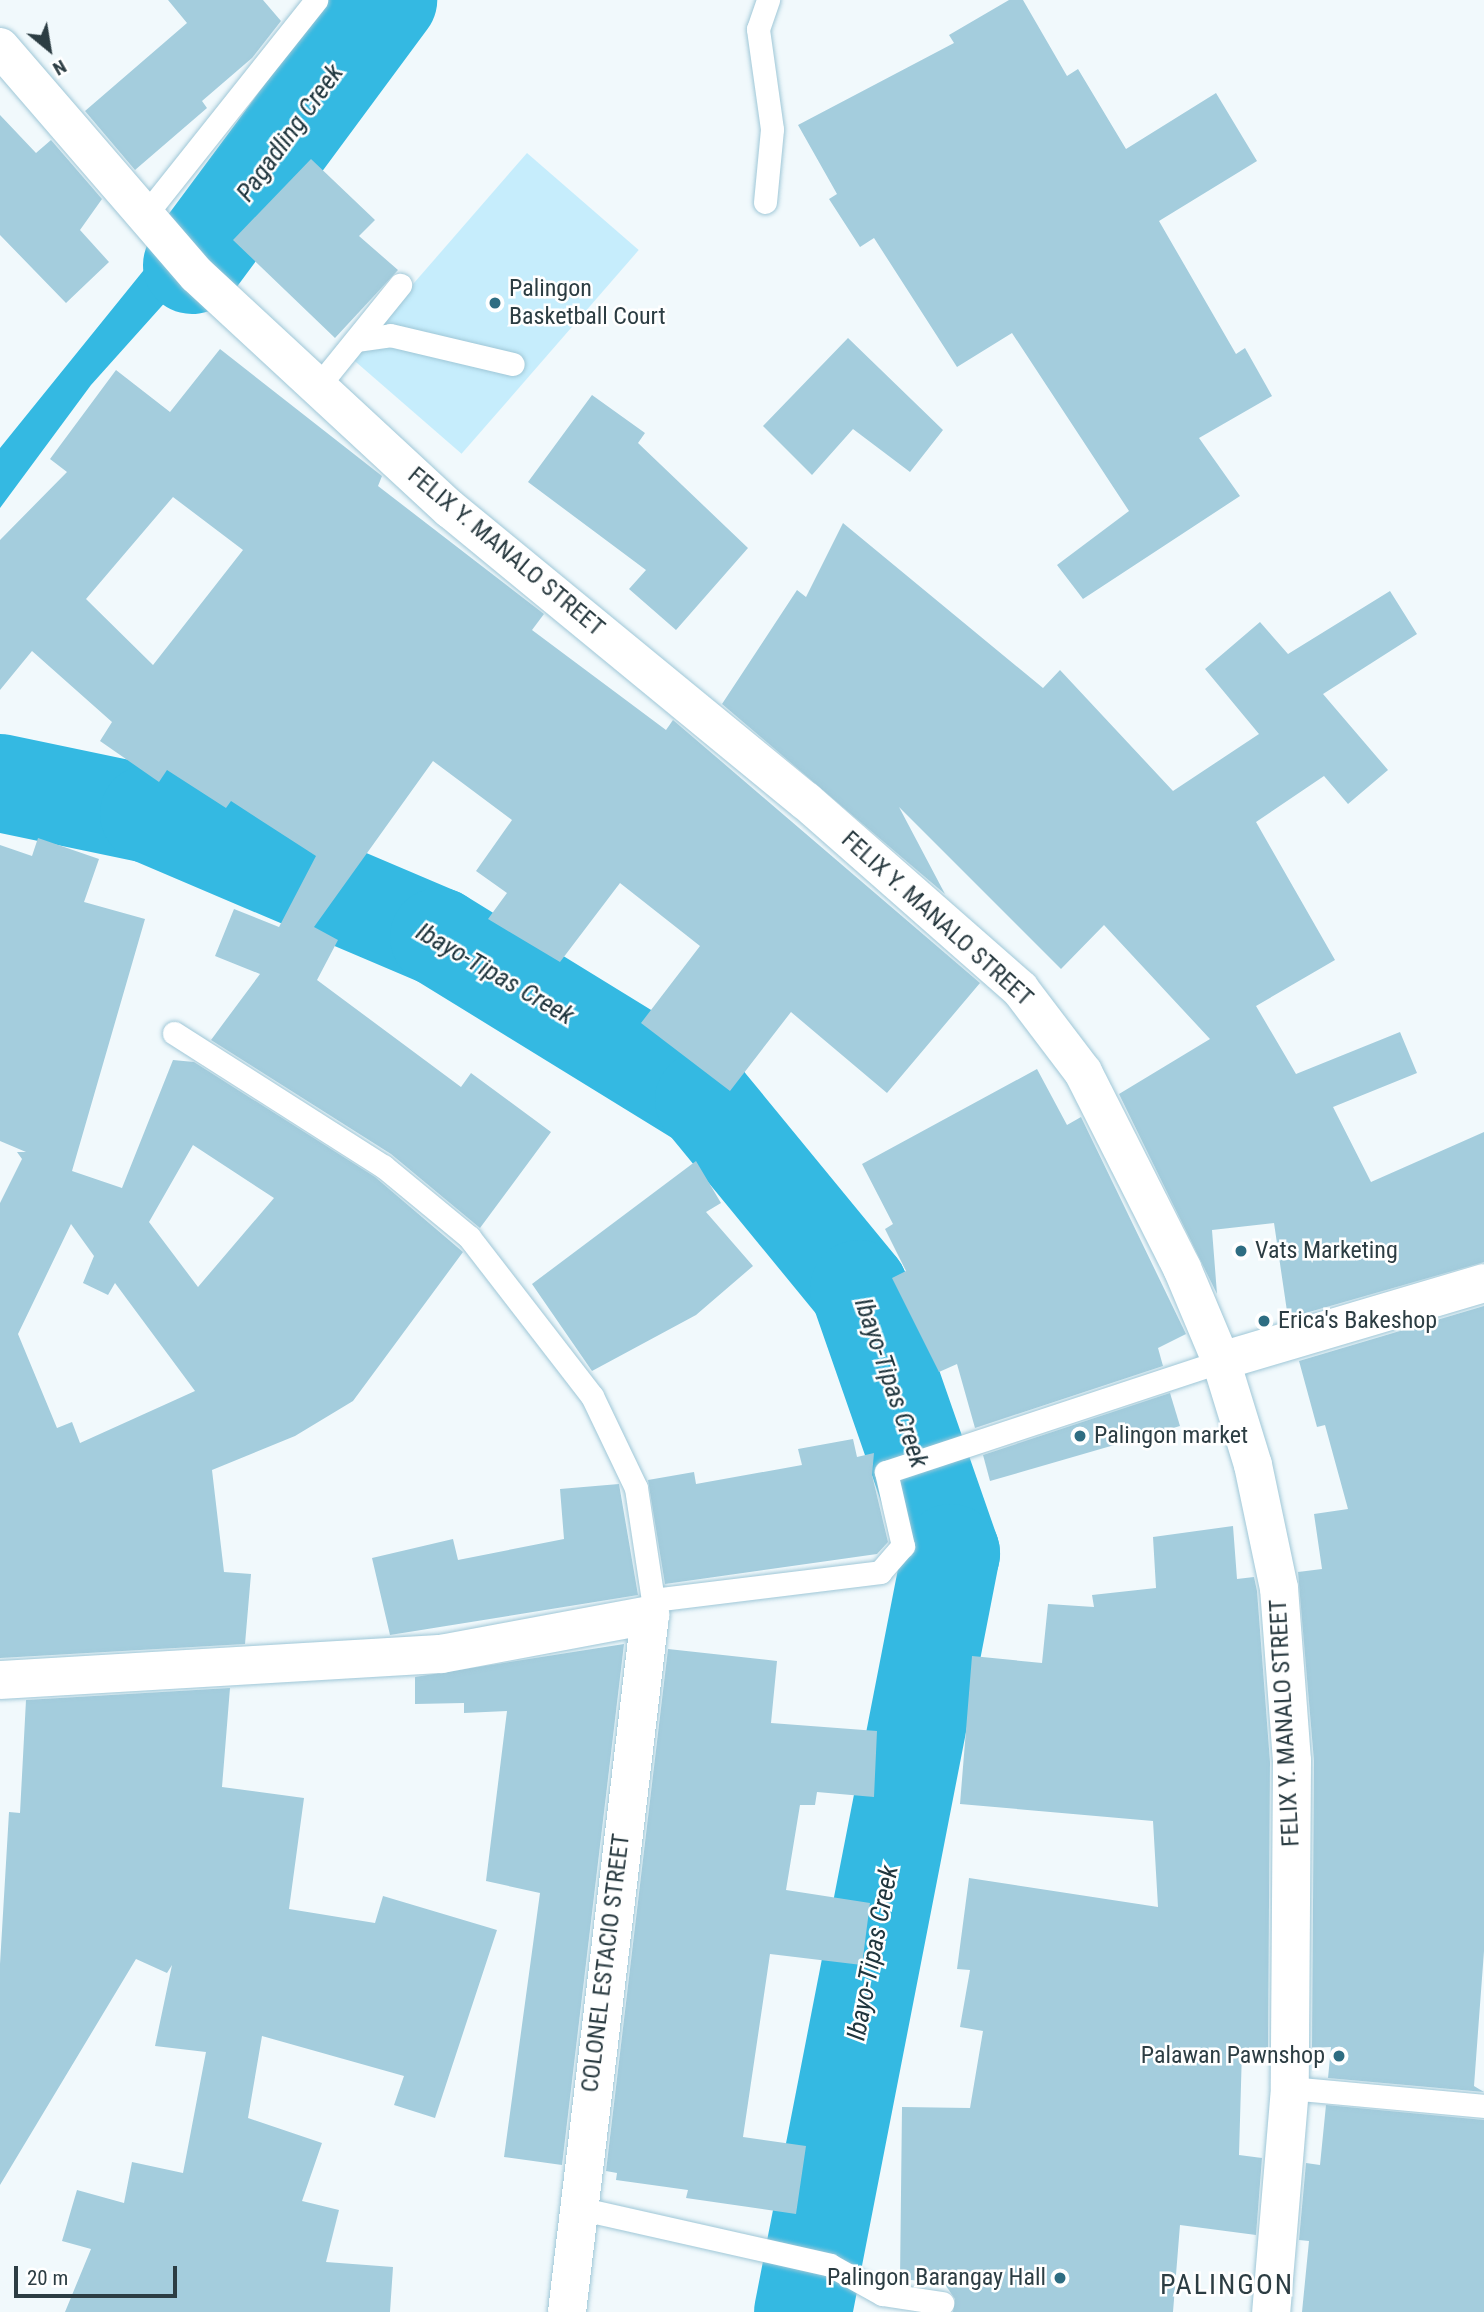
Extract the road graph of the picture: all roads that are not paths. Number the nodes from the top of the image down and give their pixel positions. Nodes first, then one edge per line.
1 (316, 0) edge
2 (768, 0) edge
3 (0, 47) edge
4 (765, 202) dead end
5 (142, 219) junction
6 (400, 285) dead end
7 (355, 340) junction
8 (513, 364) dead end
9 (319, 385) junction
10 (174, 1033) dead end
11 (1484, 1283) edge
12 (1221, 1361) junction
13 (652, 1608) junction
14 (0, 1680) edge
15 (1290, 2088) junction
16 (1484, 2106) edge
17 (578, 2208) junction
18 (879, 2303) edge
19 (942, 2303) dead end
20 (567, 2312) edge
21 (1272, 2312) edge

1 - 5 lane
2 - 4 lane
3 - 5 main road, FELIX Y. MANALO STREET
5 - 9 main road, FELIX Y. MANALO STREET
6 - 7 lane
7 - 8 lane
7 - 9 lane
9 - 12 main road, FELIX Y. MANALO STREET
10 - 13 lane
11 - 12 main road
12 - 13 lane
12 - 15 main road, FELIX Y. MANALO STREET
13 - 14 main road
13 - 17 main road, COLONEL ESTACIO STREET
15 - 16 lane
15 - 21 main road, FELIX Y. MANALO STREET
17 - 18 lane
17 - 20 main road, COLONEL ESTACIO STREET
18 - 19 lane

